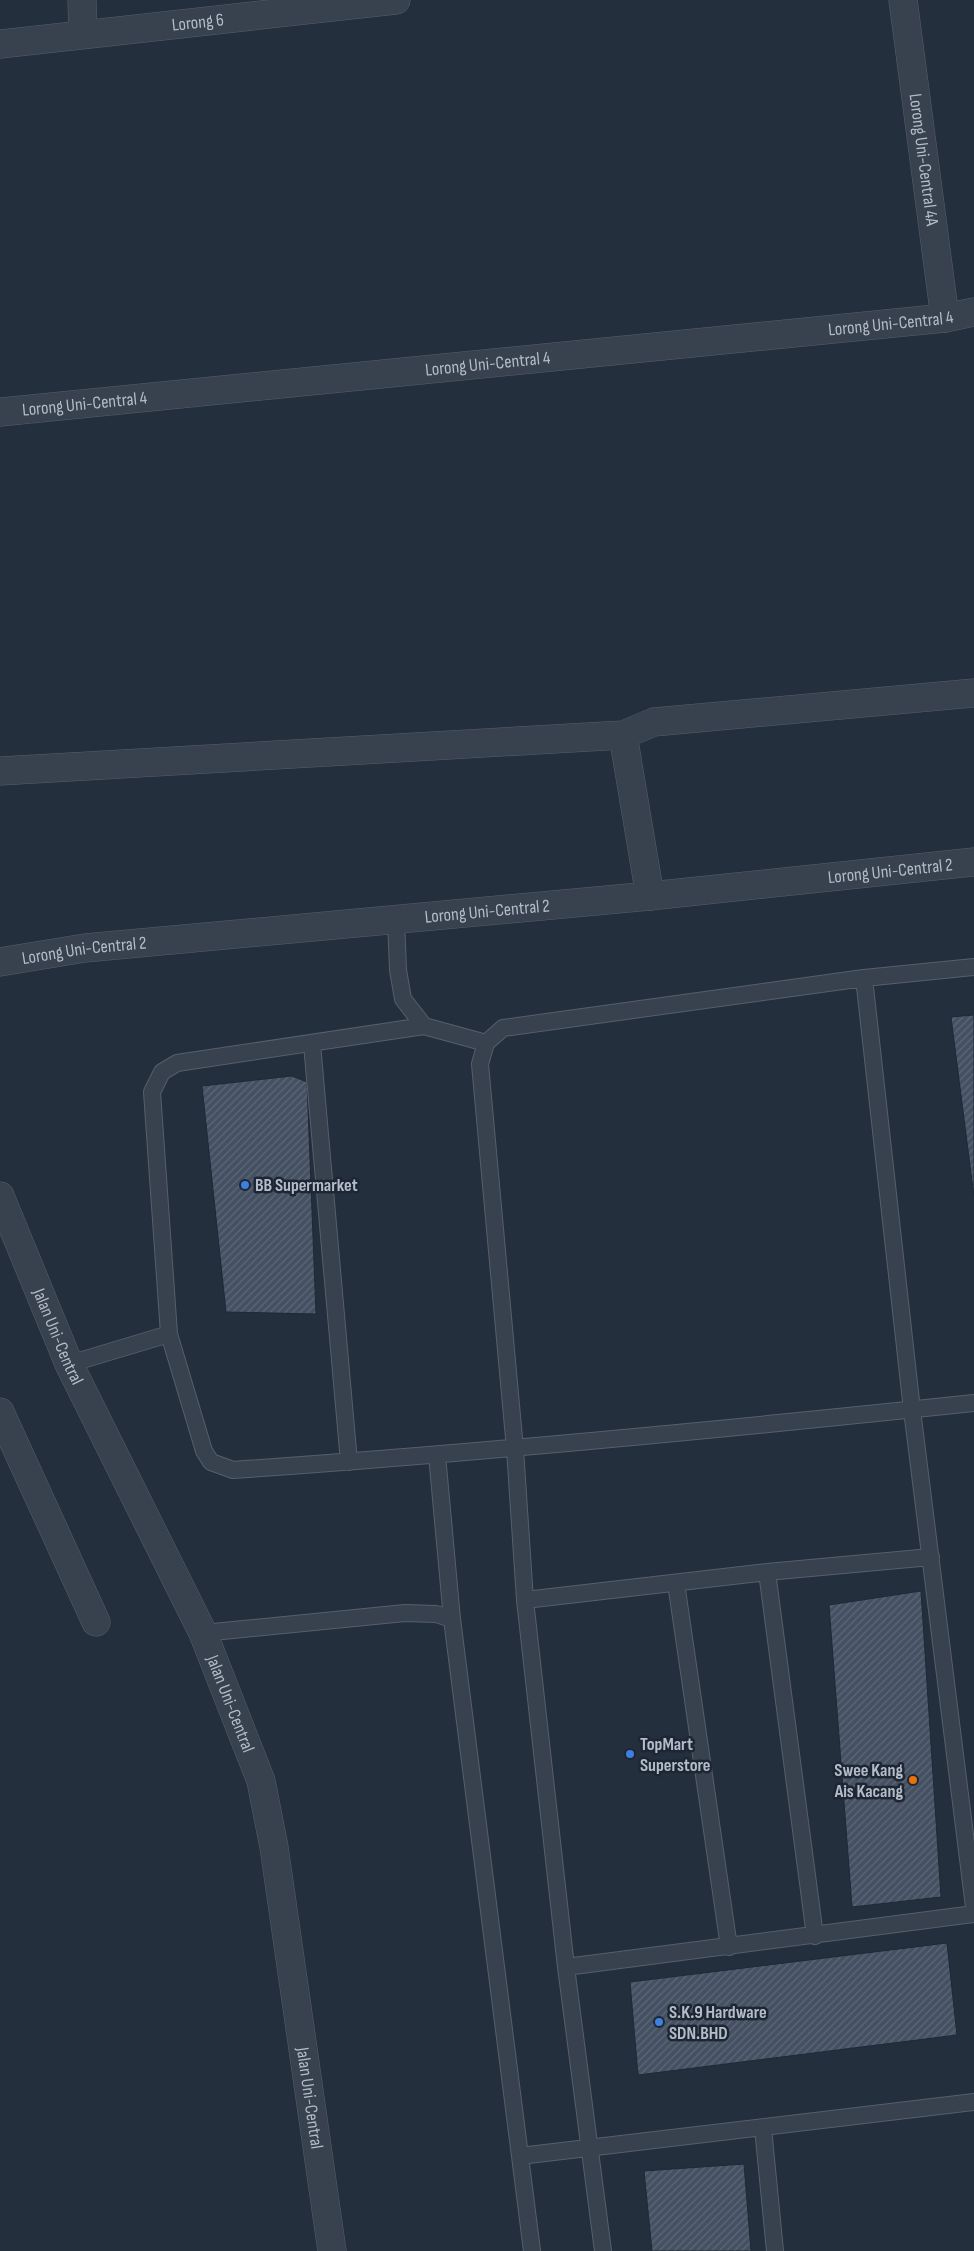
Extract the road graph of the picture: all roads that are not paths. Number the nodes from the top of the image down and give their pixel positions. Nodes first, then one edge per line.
1 (82, 0) edge
2 (396, 0) edge
3 (903, 0) edge
4 (83, 34) junction
5 (0, 44) edge
6 (974, 312) edge
7 (945, 318) junction
8 (0, 412) edge
9 (974, 693) edge
10 (624, 735) junction
11 (0, 771) edge
12 (974, 862) edge
13 (650, 896) junction
14 (396, 919) junction
15 (0, 962) edge
16 (974, 967) edge
17 (864, 978) junction
18 (424, 1026) junction
19 (486, 1043) junction
20 (312, 1044) junction
21 (0, 1196) edge
22 (169, 1334) junction
23 (69, 1364) junction
24 (974, 1403) edge
25 (912, 1410) junction
26 (0, 1412) edge
27 (515, 1449) junction
28 (437, 1455) junction
29 (349, 1462) junction
30 (931, 1557) junction
31 (767, 1572) junction
32 (676, 1583) junction
33 (525, 1600) junction
34 (452, 1619) junction
35 (96, 1622) dead end
36 (203, 1634) junction
37 (974, 1907) edge
38 (974, 1914) edge
39 (815, 1936) junction
40 (729, 1947) junction
41 (566, 1967) junction
42 (974, 2102) edge
43 (763, 2128) junction
44 (590, 2146) junction
45 (520, 2156) junction
46 (332, 2251) edge
47 (532, 2251) edge
48 (603, 2251) edge
49 (775, 2251) edge

1 - 4 street
2 - 4 street, Lorong 6
3 - 7 street, Lorong Uni-Central 4A
4 - 5 street, Lorong 6
6 - 7 street, Lorong Uni-Central 4
7 - 8 street, Lorong Uni-Central 4
9 - 10 street
10 - 11 street
10 - 13 street
12 - 13 street, Lorong Uni-Central 2
13 - 14 street, Lorong Uni-Central 2
14 - 15 street, Lorong Uni-Central 2
14 - 18 lane
16 - 17 lane
17 - 19 lane
17 - 25 lane
18 - 19 lane
18 - 20 lane
19 - 27 lane
20 - 22 lane
20 - 29 lane
21 - 23 street, Jalan Uni-Central
22 - 23 lane
22 - 29 lane
23 - 36 street, Jalan Uni-Central
24 - 25 lane
25 - 27 lane
25 - 30 lane
26 - 35 street
27 - 28 lane
27 - 33 lane
28 - 29 lane
28 - 34 lane
30 - 31 lane
30 - 37 lane
31 - 32 lane
31 - 39 lane
32 - 33 lane
32 - 40 lane
33 - 41 lane
34 - 36 lane
34 - 45 lane
36 - 46 street, Jalan Uni-Central
38 - 39 lane
39 - 40 lane
40 - 41 lane
41 - 44 lane
42 - 43 lane
43 - 44 lane
43 - 49 lane
44 - 45 lane
44 - 48 lane
45 - 47 lane

